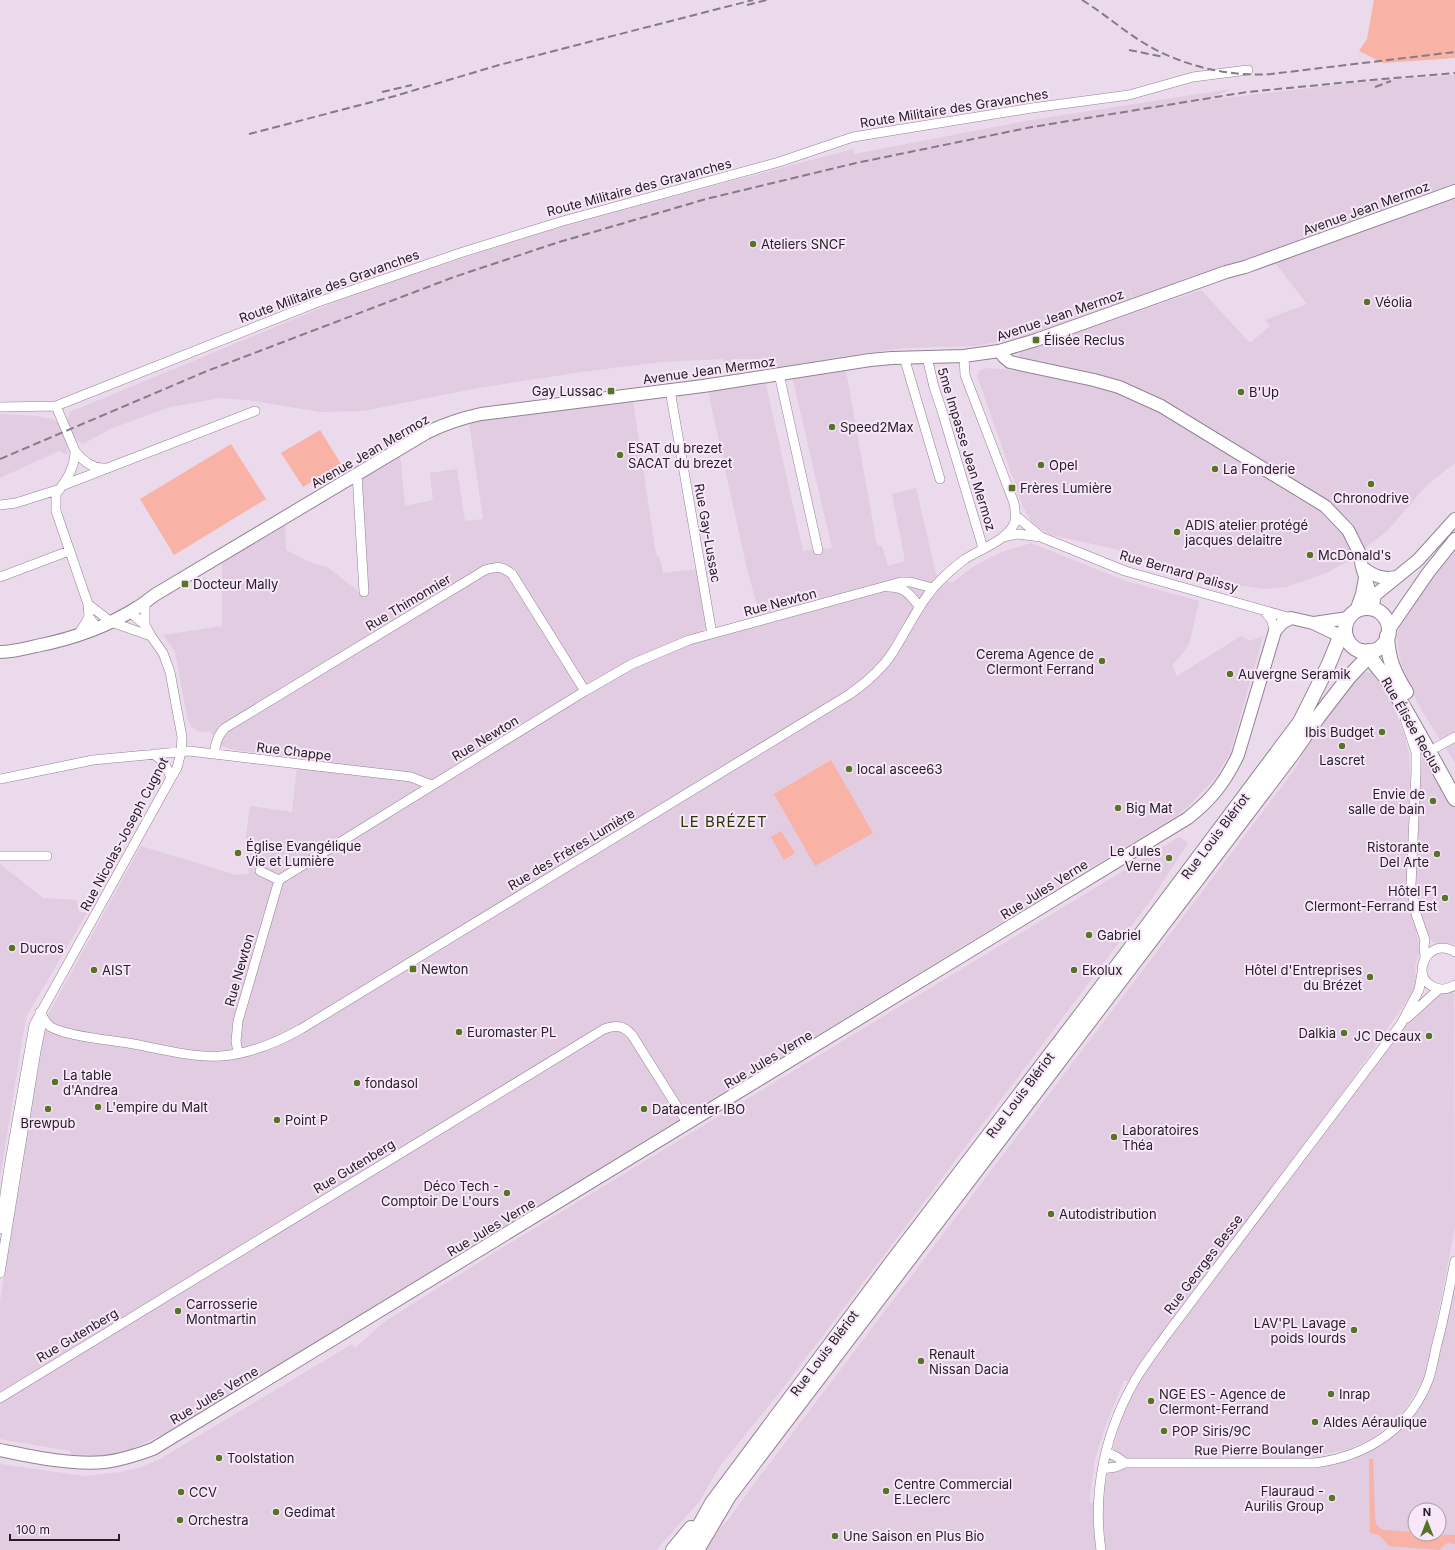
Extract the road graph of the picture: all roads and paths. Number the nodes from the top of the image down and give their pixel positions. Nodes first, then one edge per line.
1 (1248, 70) dead end
2 (1455, 190) edge
3 (999, 351) junction
4 (964, 356) junction
5 (904, 357) junction
6 (927, 357) junction
7 (779, 374) junction
8 (670, 390) junction
9 (56, 406) junction
10 (0, 407) edge
11 (255, 411) dead end
12 (74, 448) junction
13 (108, 468) junction
14 (357, 474) junction
15 (940, 479) dead end
16 (62, 487) junction
17 (0, 505) edge
18 (1016, 515) junction
19 (1455, 520) edge
20 (1002, 537) junction
21 (1041, 537) junction
22 (1455, 539) edge
23 (983, 548) junction
24 (818, 550) dead end
25 (69, 552) junction
26 (1363, 572) junction
27 (0, 577) edge
28 (1397, 577) junction
29 (886, 587) junction
30 (933, 588) junction
31 (364, 592) dead end
32 (145, 602) junction
33 (88, 604) junction
34 (920, 606) junction
35 (1262, 609) junction
36 (1372, 609) junction
37 (130, 612) junction
38 (1352, 614) junction
39 (89, 617) junction
40 (1291, 618) junction
41 (111, 622) junction
42 (1313, 623) junction
43 (145, 625) junction
44 (98, 628) junction
45 (1324, 628) junction
46 (1275, 631) junction
47 (712, 634) junction
48 (1388, 634) junction
49 (78, 635) junction
50 (1345, 635) junction
51 (151, 636) junction
52 (1366, 651) junction
53 (0, 652) edge
54 (1328, 666) junction
55 (1389, 683) junction
56 (585, 692) junction
57 (1318, 717) junction
58 (1455, 737) edge
59 (1437, 747) junction
60 (181, 752) junction
61 (153, 754) junction
62 (214, 754) junction
63 (171, 778) junction
64 (0, 779) edge
65 (1455, 780) edge
66 (431, 785) junction
67 (1455, 799) edge
68 (0, 856) edge
69 (47, 856) dead end
70 (260, 871) dead end
71 (279, 880) junction
72 (1425, 940) junction
73 (1455, 943) edge
74 (1442, 948) junction
75 (1455, 952) edge
76 (1425, 958) junction
77 (1422, 973) junction
78 (1449, 989) edge
79 (40, 1012) junction
80 (1400, 1024) junction
81 (40, 1031) junction
82 (64, 1032) junction
83 (238, 1053) junction
84 (688, 1124) junction
85 (0, 1229) edge
86 (1455, 1261) edge
87 (0, 1273) edge
88 (0, 1398) edge
89 (0, 1450) edge
90 (1106, 1452) junction
91 (1125, 1463) junction
92 (1102, 1469) junction
93 (712, 1503) junction
94 (672, 1550) edge
95 (686, 1550) edge
96 (697, 1550) edge
97 (1101, 1550) edge

1 - 9 street, Route Militaire des Gravanches
2 - 3 main road, Avenue Jean Mermoz
3 - 4 main road, Avenue Jean Mermoz
3 - 26 main road
4 - 6 main road, Avenue Jean Mermoz
4 - 18 street
5 - 6 main road, Avenue Jean Mermoz
5 - 7 main road, Avenue Jean Mermoz
5 - 15 street
6 - 23 street, 5me Impasse Jean Mermoz
7 - 8 main road, Avenue Jean Mermoz
7 - 24 street
8 - 14 main road, Avenue Jean Mermoz
8 - 47 street, Rue Gay-Lussac
9 - 10 street
9 - 12 street
11 - 13 street
12 - 13 street
12 - 16 street
13 - 16 street
14 - 31 street
14 - 32 main road, Avenue Jean Mermoz
16 - 17 street
16 - 25 street
18 - 20 street, Rue des Frères Lumière
18 - 21 street, Rue Bernard Palissy
19 - 28 main road
20 - 21 street, Rue Bernard Palissy
20 - 23 street, Rue des Frères Lumière
21 - 35 street, Rue Bernard Palissy
22 - 48 main road
23 - 30 street, Rue des Frères Lumière
25 - 27 street
25 - 33 street
26 - 28 main road
26 - 36 main road
26 - 38 main road
28 - 36 main road
29 - 30 street, Rue Newton
29 - 34 street, Rue Newton
29 - 47 street, Rue Newton
30 - 34 street, Rue des Frères Lumière
32 - 37 main road, Avenue Jean Mermoz
32 - 43 street, Rue Nicolas-Joseph Cugnot
33 - 39 street
33 - 41 street
34 - 83 street, Rue des Frères Lumière
35 - 40 street, Rue Bernard Palissy
35 - 46 street
36 - 38 main road
36 - 48 main road
37 - 41 main road, Avenue Jean Mermoz
37 - 43 street, Rue Nicolas-Joseph Cugnot
38 - 42 main road, Rue Bernard Palissy
38 - 50 main road
39 - 44 street
39 - 49 street
40 - 42 main road, Rue Bernard Palissy
40 - 46 main road
41 - 44 main road, Avenue Jean Mermoz
41 - 51 street
42 - 45 main road, Rue Bernard Palissy
43 - 51 street, Rue Nicolas-Joseph Cugnot
44 - 49 main road, Avenue Jean Mermoz
45 - 50 main road, Rue Bernard Palissy
45 - 54 main road
46 - 84 main road, Rue Jules Verne
47 - 56 street, Rue Newton
48 - 52 main road
48 - 59 main road, Rue Élisée Reclus
49 - 53 main road, Avenue Jean Mermoz
50 - 52 main road
50 - 54 main road, Rue Louis Blériot
51 - 60 street, Rue Nicolas-Joseph Cugnot
52 - 55 main road, Rue Élisée Reclus
52 - 57 main road, Rue Louis Blériot
54 - 93 main road, Rue Louis Blériot
55 - 57 main road
55 - 67 main road, Rue Élisée Reclus
55 - 72 street
56 - 62 street, Rue Thimonnier
56 - 66 street, Rue Newton
57 - 96 main road, Rue Louis Blériot
58 - 59 street
59 - 65 main road, Rue Élisée Reclus
60 - 61 street, Rue Chappe
60 - 62 street, Rue Chappe
60 - 63 street, Rue Nicolas-Joseph Cugnot
61 - 63 street
61 - 64 street, Rue Chappe
62 - 66 street, Rue Chappe
63 - 79 street, Rue Nicolas-Joseph Cugnot
66 - 71 street, Rue Newton
68 - 69 street
70 - 71 street
71 - 83 street, Rue Newton
72 - 74 street
72 - 76 street
73 - 74 street
74 - 75 street
74 - 76 street
76 - 77 street, Rue Georges Besse
77 - 78 street
77 - 80 street, Rue Georges Besse
78 - 80 street, Rue Georges Besse
79 - 81 street, Rue Nicolas-Joseph Cugnot
79 - 82 street, Rue des Frères Lumière
79 - 85 street, Rue Nicolas-Joseph Cugnot
80 - 90 street, Rue Georges Besse
81 - 82 street, Rue des Frères Lumière
81 - 87 street, Rue Nicolas-Joseph Cugnot
82 - 83 street, Rue des Frères Lumière
84 - 88 street, Rue Gutenberg
84 - 89 main road, Rue Jules Verne
86 - 91 street, Rue Pierre Boulanger
90 - 91 street
90 - 92 street, Rue Georges Besse
91 - 92 street, Rue Pierre Boulanger
92 - 97 street, Rue Georges Besse
93 - 94 main road
93 - 95 main road, Rue Louis Blériot

